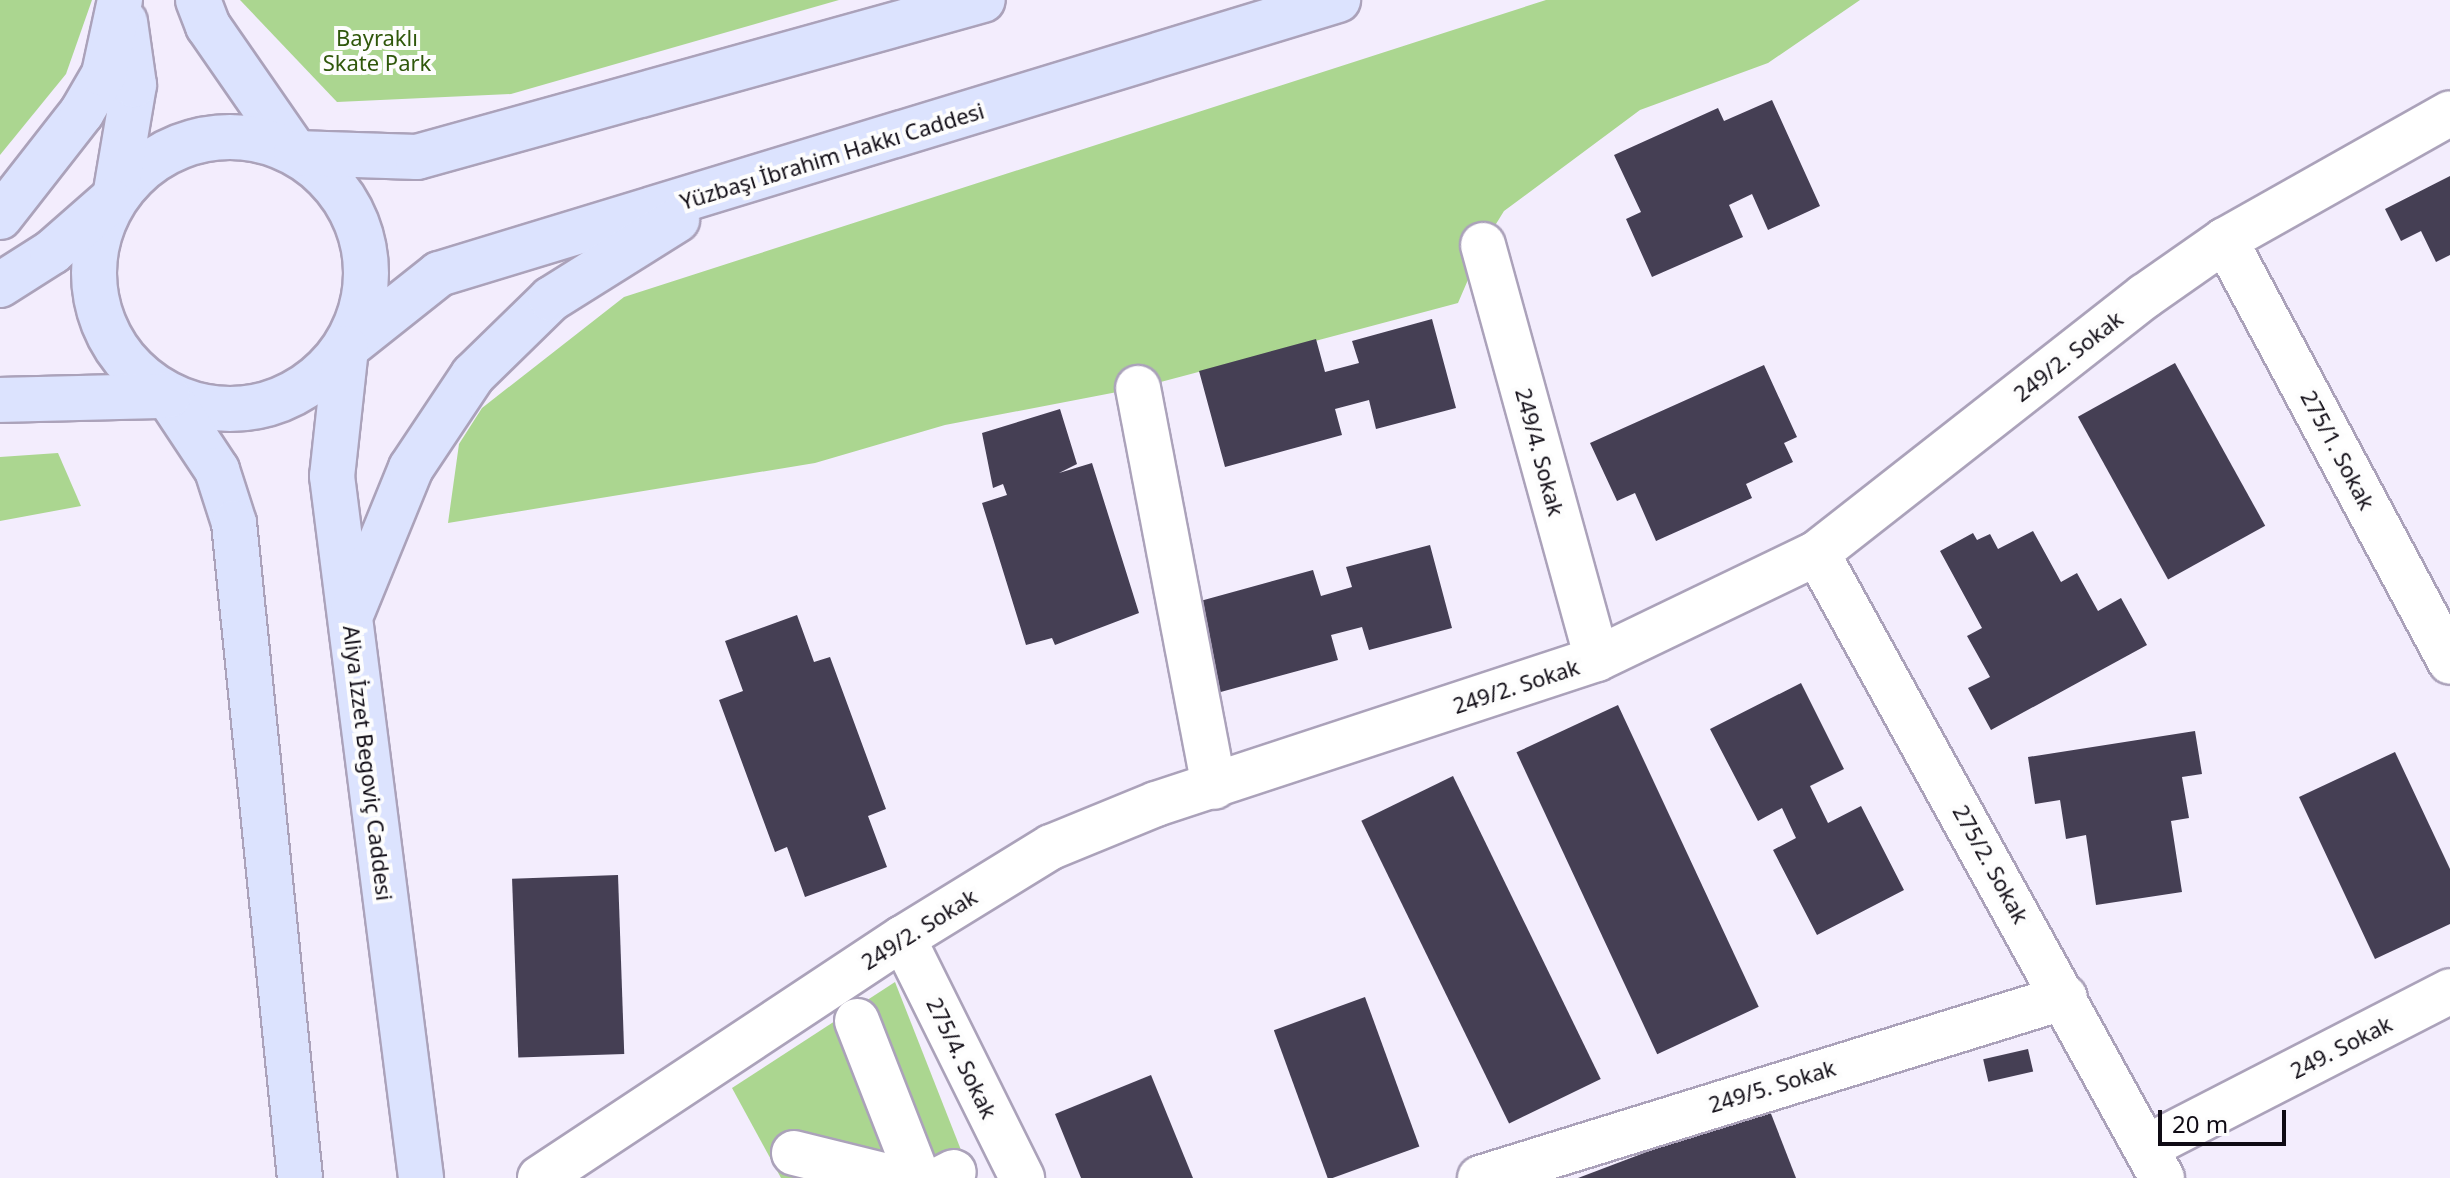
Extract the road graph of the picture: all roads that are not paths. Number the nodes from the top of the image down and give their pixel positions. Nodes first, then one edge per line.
1 (120, 0) edge
2 (198, 0) edge
3 (983, 0) edge
4 (1338, 0) edge
5 (2450, 113) edge
6 (296, 153) junction
7 (734, 187) junction
8 (115, 197) junction
9 (0, 217) edge
10 (2225, 240) junction
11 (1483, 245) dead end
12 (0, 285) edge
13 (346, 348) junction
14 (1138, 388) dead end
15 (168, 396) junction
16 (0, 400) edge
17 (1817, 553) junction
18 (2435, 595) edge
19 (350, 620) junction
20 (1597, 659) junction
21 (2450, 662) edge
22 (1214, 787) junction
23 (903, 938) junction
24 (2450, 991) edge
25 (2065, 997) junction
26 (857, 1021) dead end
27 (794, 1153) dead end
28 (2154, 1163) edge
29 (920, 1174) edge
30 (300, 1178) edge
31 (421, 1178) edge
32 (540, 1178) edge
33 (1022, 1178) edge
34 (1480, 1178) edge

1 - 8 main road
1 - 9 main road
2 - 6 main road
3 - 6 main road
4 - 7 main road, Yüzbaşı İbrahim Hakkı Caddesi
5 - 10 street, 249/2. Sokak
6 - 8 main road
6 - 13 main road
7 - 13 main road, Yüzbaşı İbrahim Hakkı Caddesi
7 - 19 main road
8 - 12 main road
8 - 15 main road
10 - 17 street, 249/2. Sokak
10 - 18 street, 275/1. Sokak
11 - 20 street, 249/4. Sokak
13 - 15 main road
13 - 19 main road, Aliya İzzet Begoviç Caddesi
14 - 22 street
15 - 16 main road
15 - 30 main road
17 - 20 street, 249/2. Sokak
17 - 25 street, 275/2. Sokak
18 - 21 street, 275/1. Sokak
19 - 31 main road, Aliya İzzet Begoviç Caddesi
20 - 22 street, 249/2. Sokak
22 - 23 street, 249/2. Sokak
23 - 32 street, 249/2. Sokak
23 - 33 street, 275/4. Sokak
24 - 28 street, 249. Sokak
25 - 28 street, 275/2. Sokak
25 - 34 street, 249/5. Sokak
26 - 29 street
27 - 29 street

